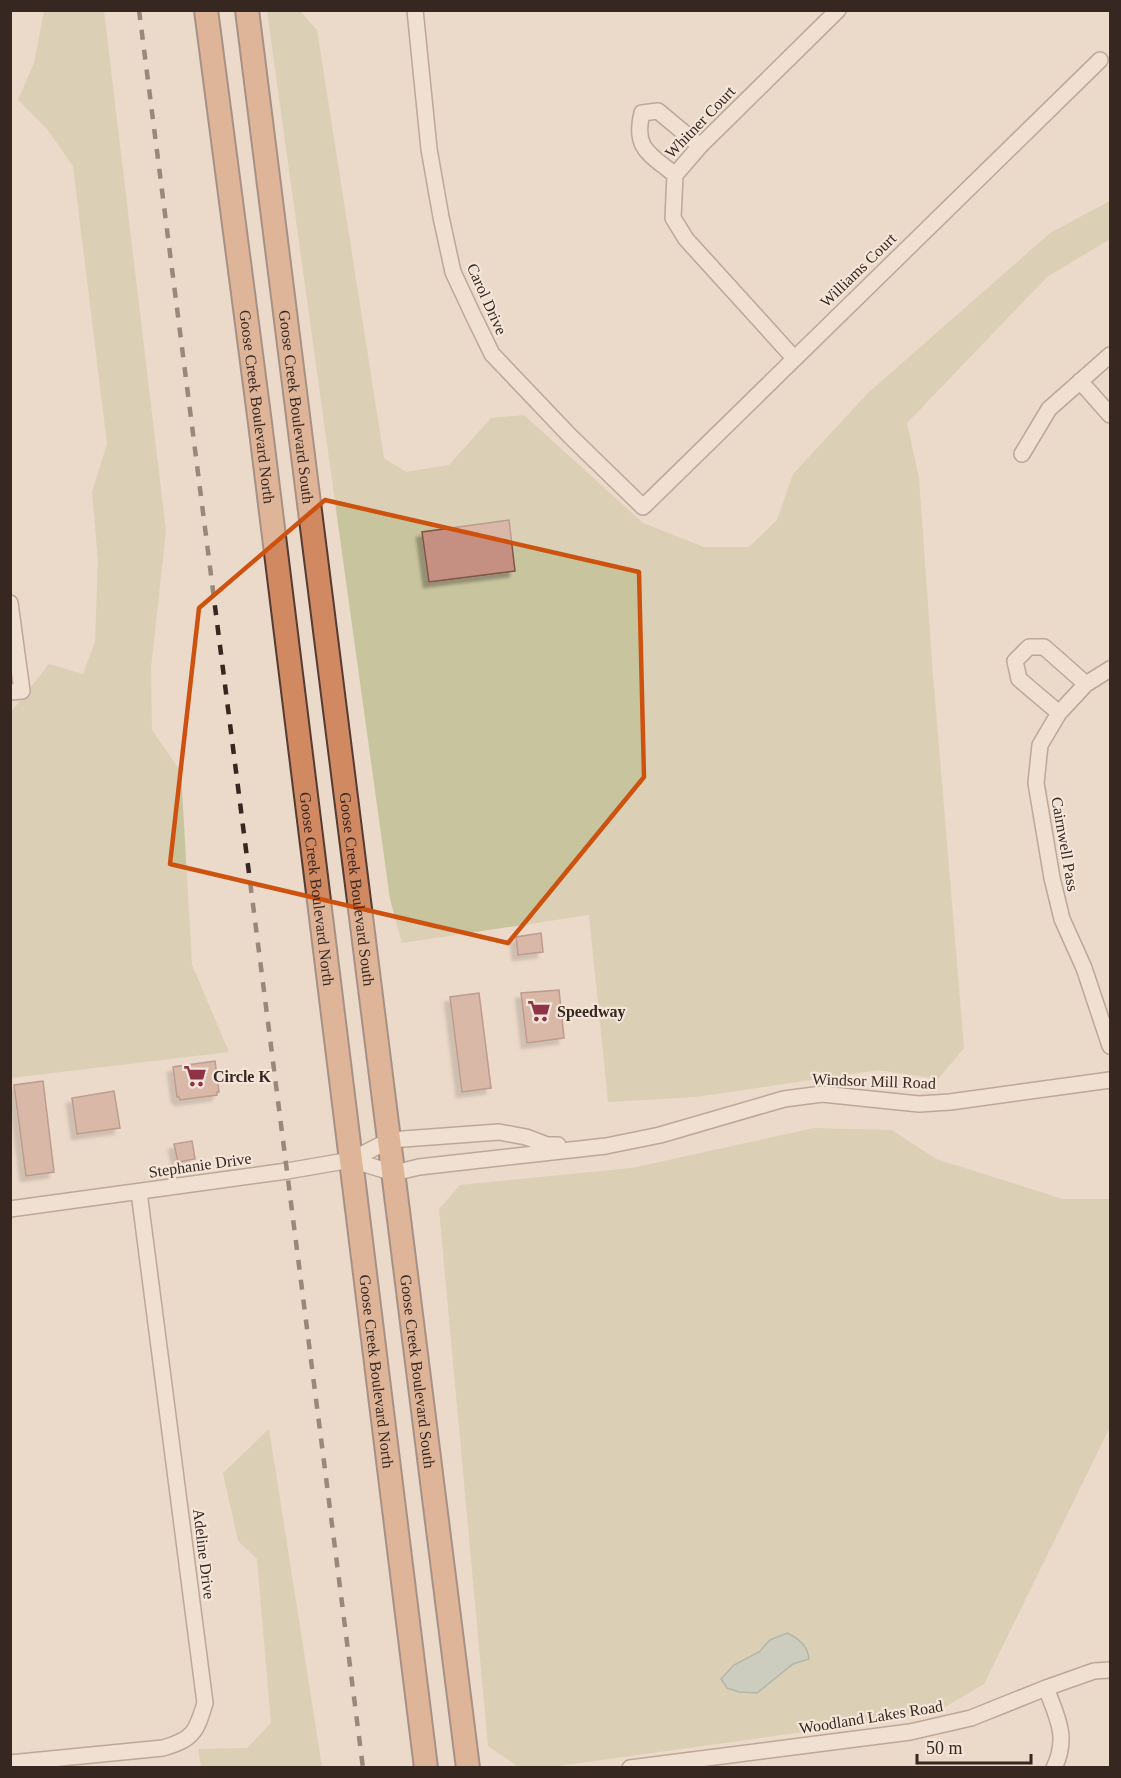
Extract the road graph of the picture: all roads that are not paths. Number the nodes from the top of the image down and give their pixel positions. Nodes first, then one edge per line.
1 (206, 10) edge
2 (247, 10) edge
3 (415, 10) edge
4 (838, 10) edge
5 (1100, 60) dead end
6 (700, 146) junction
7 (675, 175) junction
8 (1110, 355) edge
9 (794, 358) junction
10 (1080, 381) junction
11 (1110, 415) edge
12 (1022, 454) dead end
13 (643, 507) joint
14 (10, 603) edge
15 (1110, 669) edge
16 (1086, 684) junction
17 (16, 692) edge
18 (1059, 712) junction
19 (1110, 1046) edge
20 (1110, 1080) edge
21 (390, 1140) junction
22 (606, 1146) junction
23 (351, 1160) junction
24 (394, 1173) junction
25 (139, 1192) junction
26 (10, 1209) edge
27 (1110, 1670) edge
28 (1046, 1688) junction
29 (10, 1763) edge
30 (426, 1767) edge
31 (468, 1767) edge
32 (630, 1767) edge
33 (1054, 1767) edge

1 - 23 highway, Goose Creek Boulevard North
2 - 21 highway, Goose Creek Boulevard South
3 - 13 street, Carol Drive
4 - 6 street, Whitner Court
5 - 9 street, Williams Court
6 - 7 street, Whitner Court
6 - 7 street
7 - 9 street, Whitner Court
8 - 10 street
9 - 13 street, Williams Court
10 - 11 street
10 - 12 street
14 - 17 street
15 - 16 street, Cairnwell Pass
16 - 18 street, Cairnwell Pass
16 - 18 street
18 - 19 street, Cairnwell Pass
20 - 22 street, Windsor Mill Road
21 - 22 street, Windsor Mill Road
21 - 23 street, Stephanie Drive
21 - 24 highway, Goose Creek Boulevard South
22 - 24 street, Windsor Mill Road
23 - 24 street, Windsor Mill Road
23 - 25 street, Stephanie Drive
23 - 30 highway, Goose Creek Boulevard North
24 - 31 highway, Goose Creek Boulevard South
25 - 26 street, Stephanie Drive
25 - 29 street, Adeline Drive
27 - 28 street, Woodland Lakes Road
28 - 32 street, Woodland Lakes Road
28 - 33 street

